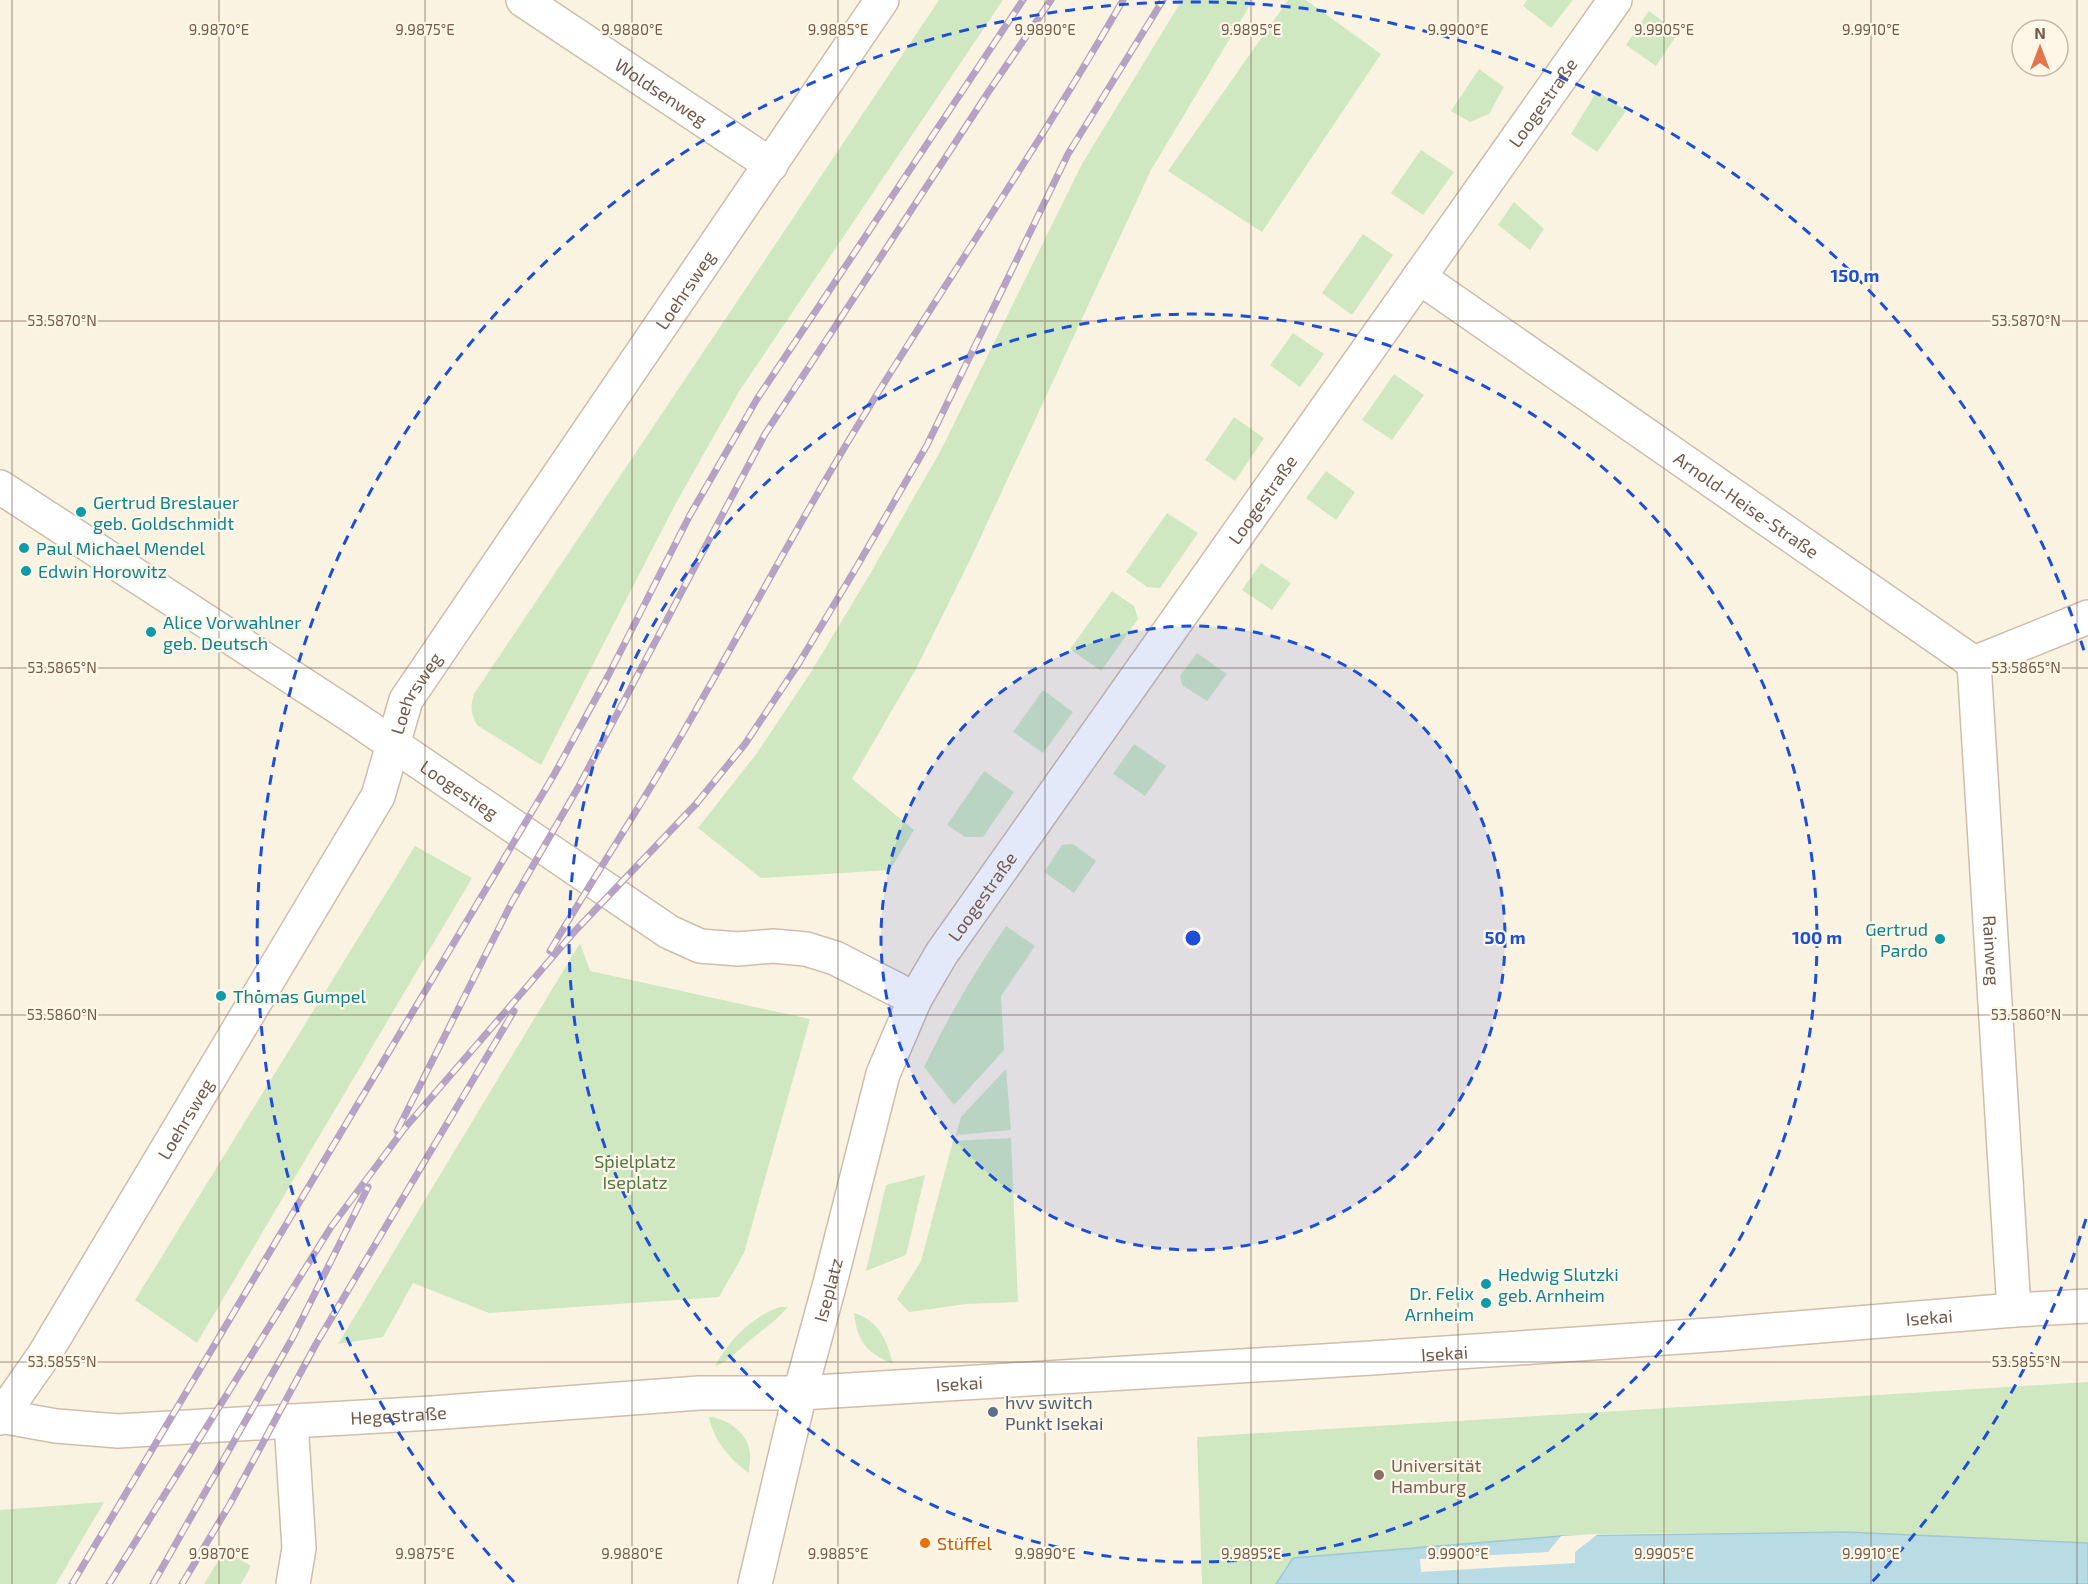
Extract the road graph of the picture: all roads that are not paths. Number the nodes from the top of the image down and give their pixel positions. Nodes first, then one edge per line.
1 (523, 0) edge
2 (882, 0) edge
3 (1615, 0) edge
4 (771, 165) junction
5 (1419, 277) junction
6 (0, 487) edge
7 (2088, 617) edge
8 (1974, 663) junction
9 (393, 745) junction
10 (915, 999) junction
11 (2088, 1306) edge
12 (2014, 1310) junction
13 (800, 1393) junction
14 (0, 1417) edge
15 (291, 1420) junction
16 (293, 1584) edge
17 (755, 1584) edge

1 - 4 street, Woldsenweg
2 - 4 street, Loehrsweg
3 - 5 street, Loogestraße
4 - 9 street, Loehrsweg
5 - 8 street, Arnold-Heise-Straße
5 - 10 street, Loogestraße
6 - 9 street, Loogestieg
7 - 8 street
8 - 12 street, Rainweg
9 - 10 street, Loogestieg
9 - 14 street, Loehrsweg
10 - 13 street, Iseplatz
11 - 12 street, Isekai
12 - 13 street, Isekai
13 - 15 street, Hegestraße
13 - 17 street, Iseplatz
14 - 15 street, Hegestraße
15 - 16 street

